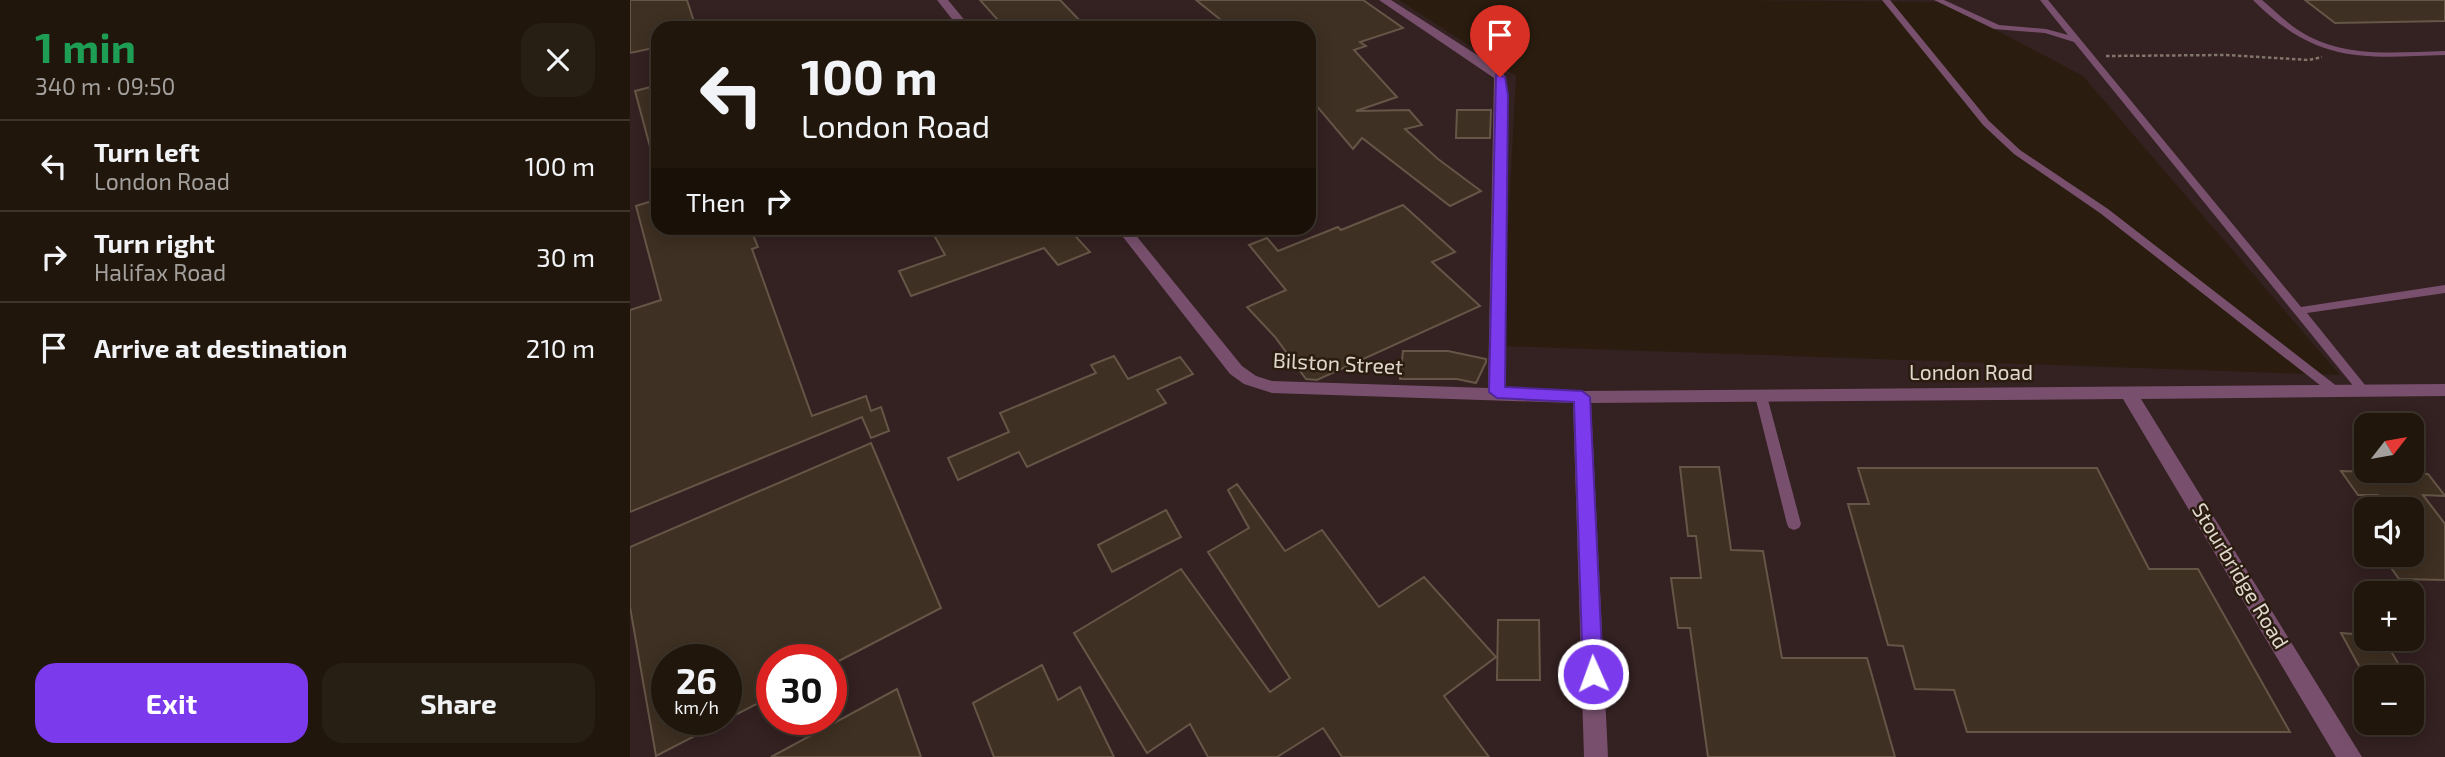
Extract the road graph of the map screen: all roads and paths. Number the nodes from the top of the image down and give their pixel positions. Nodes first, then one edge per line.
1 (942, 0) edge
2 (1384, 0) edge
3 (1886, 0) edge
4 (1938, 0) edge
5 (2044, 0) edge
6 (2257, 0) edge
7 (959, 21) edge
8 (2078, 41) junction
9 (2336, 50) junction
10 (2445, 53) edge
11 (2091, 56) junction
12 (1129, 235) edge
13 (2445, 289) edge
14 (2298, 311) junction
15 (2334, 390) junction
16 (2363, 390) junction
17 (2445, 390) edge
18 (1497, 392) junction
19 (2130, 395) junction
20 (1761, 396) junction
21 (1582, 397) junction
22 (1794, 524) dead end
23 (1596, 757) edge
24 (2350, 757) edge

1 - 7 street
2 - 18 street
3 - 15 lane
4 - 8 lane
5 - 8 lane
6 - 9 lane
8 - 11 lane
9 - 10 lane
9 - 11 path
11 - 14 lane
12 - 18 street, Bilston Street
13 - 14 lane
14 - 16 lane
15 - 16 street, London Road
15 - 19 street, London Road
16 - 17 street, London Road
18 - 21 street, London Road
19 - 20 street, London Road
19 - 24 street, Stourbridge Road
20 - 21 street, London Road
20 - 22 lane
21 - 23 street

